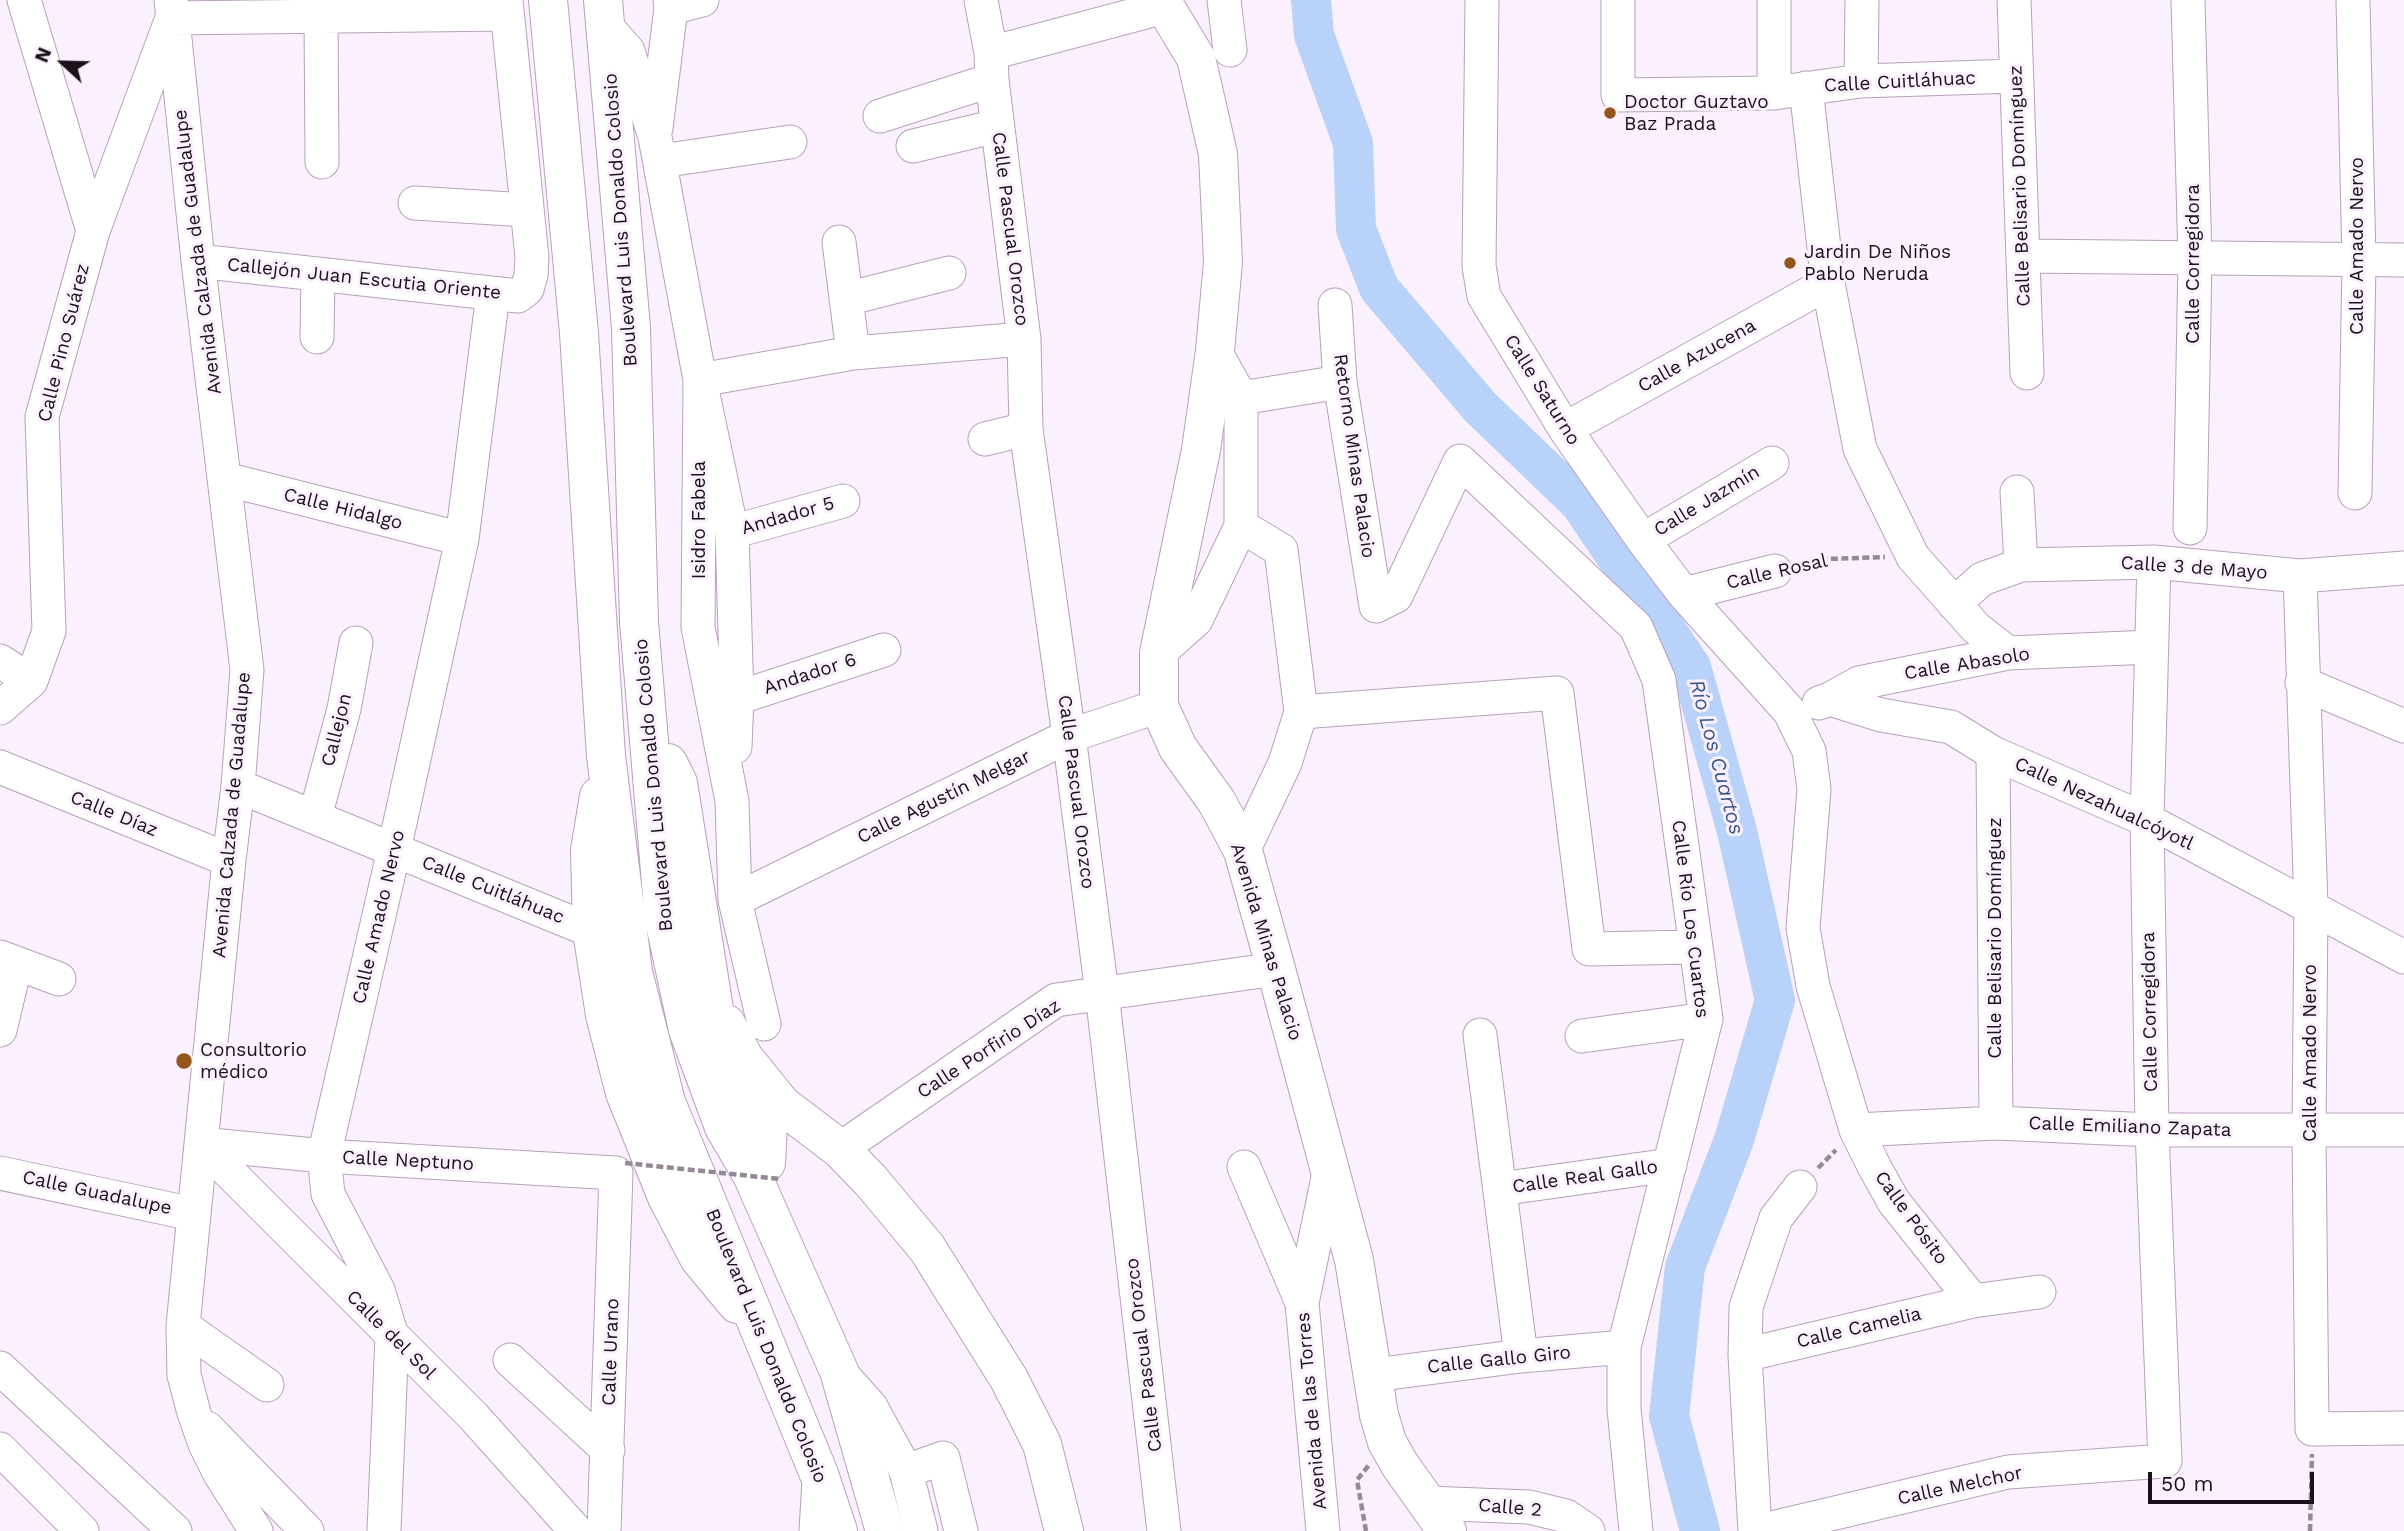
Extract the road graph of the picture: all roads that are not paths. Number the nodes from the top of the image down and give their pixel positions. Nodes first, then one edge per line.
1 (24, 0) edge
2 (548, 0) edge
3 (559, 0) edge
4 (981, 0) edge
5 (1224, 0) edge
6 (1482, 0) edge
7 (1618, 0) edge
8 (1774, 0) edge
9 (1862, 0) edge
10 (2014, 0) edge
11 (2188, 0) edge
12 (2353, 0) edge
13 (681, 3) edge
14 (1162, 4) edge
15 (506, 7) edge
16 (171, 9) edge
17 (599, 9) edge
18 (321, 16) junction
19 (1230, 50) dead end
20 (991, 67) junction
21 (2015, 76) junction
22 (1861, 81) junction
23 (1790, 90) junction
24 (880, 116) dead end
25 (997, 126) junction
26 (790, 142) dead end
27 (913, 146) dead end
28 (658, 149) junction
29 (322, 162) dead end
30 (415, 203) dead end
31 (526, 210) junction
32 (93, 231) junction
33 (839, 242) dead end
34 (2022, 256) junction
35 (2195, 259) junction
36 (2404, 260) edge
37 (198, 261) junction
38 (2359, 261) junction
39 (949, 272) dead end
40 (318, 274) junction
41 (1828, 283) junction
42 (493, 294) junction
43 (846, 299) junction
44 (1335, 305) dead end
45 (631, 328) junction
46 (579, 333) junction
47 (317, 337) dead end
48 (1024, 339) junction
49 (1215, 351) junction
50 (853, 353) junction
51 (2027, 373) dead end
52 (700, 380) junction
53 (1340, 382) junction
54 (1241, 398) junction
55 (1026, 429) junction
56 (1565, 429) junction
57 (985, 439) dead end
58 (1460, 461) joint
59 (1772, 463) dead end
60 (225, 479) junction
61 (2017, 492) dead end
62 (2355, 493) dead end
63 (843, 501) dead end
64 (1241, 526) junction
65 (2190, 528) dead end
66 (732, 532) junction
67 (462, 539) junction
68 (1643, 540) junction
69 (2154, 562) junction
70 (2021, 565) junction
71 (2404, 568) edge
72 (1776, 571) road end
73 (2300, 576) junction
74 (1684, 594) junction
75 (1954, 604) junction
76 (356, 643) dead end
77 (2151, 647) junction
78 (884, 650) dead end
79 (1159, 653) junction
80 (2008, 653) junction
81 (0, 661) edge
82 (30, 681) junction
83 (2302, 683) junction
84 (737, 698) junction
85 (1830, 699) junction
86 (1158, 706) junction
87 (0, 708) edge
88 (1301, 712) junction
89 (1790, 712) junction
90 (2404, 726) edge
91 (1069, 736) junction
92 (649, 743) junction
93 (1993, 753) junction
94 (606, 756) junction
95 (0, 767) edge
96 (239, 786) junction
97 (732, 801) junction
98 (314, 817) junction
99 (2147, 820) junction
100 (394, 850) junction
101 (1242, 851) junction
102 (229, 860) junction
103 (735, 900) junction
104 (2311, 906) junction
105 (592, 931) junction
106 (1694, 947) junction
107 (2404, 957) edge
108 (8, 960) edge
109 (1276, 969) junction
110 (59, 979) dead end
111 (1102, 993) junction
112 (715, 1004) junction
113 (1706, 1019) junction
114 (765, 1024) dead end
115 (0, 1030) edge
116 (1480, 1035) dead end
117 (1582, 1036) dead end
118 (782, 1105) junction
119 (1996, 1123) junction
120 (1856, 1130) junction
121 (2152, 1130) junction
122 (2404, 1130) edge
123 (2309, 1131) junction
124 (201, 1144) junction
125 (840, 1149) junction
126 (324, 1156) junction
127 (1670, 1165) junction
128 (1244, 1167) dead end
129 (620, 1168) joint
130 (1330, 1168) junction
131 (0, 1173) edge
132 (771, 1184) junction
133 (1800, 1186) road end
134 (1500, 1189) junction
135 (193, 1214) junction
136 (2039, 1293) dead end
137 (1973, 1301) junction
138 (1302, 1303) junction
139 (183, 1326) junction
140 (758, 1326) junction
141 (392, 1336) junction
142 (1624, 1347) junction
143 (1745, 1355) junction
144 (1521, 1356) junction
145 (510, 1360) dead end
146 (0, 1368) edge
147 (839, 1371) junction
148 (1374, 1375) junction
149 (267, 1385) dead end
150 (194, 1413) junction
151 (2404, 1428) edge
152 (0, 1449) edge
153 (608, 1450) junction
154 (2165, 1461) joint
155 (905, 1471) junction
156 (819, 1474) junction
157 (1437, 1517) edge
158 (82, 1531) edge
159 (175, 1531) edge
160 (256, 1531) edge
161 (307, 1531) edge
162 (384, 1531) edge
163 (576, 1531) edge
164 (604, 1531) edge
165 (816, 1531) edge
166 (838, 1531) edge
167 (885, 1531) edge
168 (921, 1531) edge
169 (961, 1531) edge
170 (1064, 1531) edge
171 (1164, 1531) edge
172 (1323, 1531) edge
173 (1588, 1531) edge
174 (1636, 1531) edge
175 (1757, 1531) edge

1 - 32 street
2 - 46 main road, Boulevard Luis Donaldo Colosio
3 - 17 main road
4 - 20 street, Calle Pascual Orozco
5 - 19 street
6 - 56 street, Calle Saturno
7 - 23 street, Calle Cuitláhuac
8 - 23 street
9 - 22 street
10 - 21 street, Calle Belisario Domínguez
11 - 35 street, Calle Corregidora
12 - 38 street, Calle Amado Nervo
13 - 28 street
14 - 20 street
14 - 49 main road, Avenida Minas Palacio
15 - 18 street
15 - 31 street
16 - 18 street
16 - 32 street, Calle Pino Suárez
16 - 37 street, Avenida Calzada de Guadalupe
17 - 28 street, Isidro Fabela
17 - 45 main road, Boulevard Luis Donaldo Colosio
18 - 29 street
20 - 24 street
20 - 25 street, Calle Pascual Orozco
21 - 22 street, Calle Cuitláhuac
21 - 34 street, Calle Belisario Domínguez
22 - 23 street, Calle Cuitláhuac
23 - 41 street
25 - 27 street
25 - 48 street, Calle Pascual Orozco
26 - 28 street
28 - 52 street, Isidro Fabela
30 - 31 street
31 - 42 street, Callejón Juan Escutia Oriente
32 - 82 street, Calle Pino Suárez
33 - 43 street
34 - 35 street
34 - 51 street, Calle Belisario Domínguez
35 - 38 street
35 - 65 street, Calle Corregidora
36 - 38 street
37 - 40 street, Callejón Juan Escutia Oriente
37 - 60 street, Avenida Calzada de Guadalupe
38 - 62 street, Calle Amado Nervo
39 - 43 street
40 - 42 street, Callejón Juan Escutia Oriente
40 - 47 street
41 - 56 street, Calle Azucena
41 - 75 street
42 - 67 street, Calle Amado Nervo
43 - 50 street
44 - 53 street, Retorno Minas Palacio
45 - 46 main road
45 - 92 main road, Boulevard Luis Donaldo Colosio
46 - 94 main road, Boulevard Luis Donaldo Colosio
48 - 50 street
48 - 55 street, Calle Pascual Orozco
49 - 54 street
49 - 79 main road, Avenida Minas Palacio
50 - 52 street
52 - 66 street
52 - 97 street, Isidro Fabela
53 - 54 street
53 - 58 street, Retorno Minas Palacio
54 - 64 street
55 - 57 street
55 - 91 street, Calle Pascual Orozco
56 - 68 street, Calle Saturno
58 - 106 street, Calle Río Los Cuartos
59 - 68 street, Calle Jazmín
60 - 67 street, Calle Hidalgo
60 - 96 street, Avenida Calzada de Guadalupe
61 - 70 street
63 - 66 street, Andador 5
64 - 79 street
64 - 88 street
66 - 84 street
67 - 100 street, Calle Amado Nervo
68 - 74 street, Calle Saturno
69 - 70 street, Calle 3 de Mayo
69 - 73 street, Calle 3 de Mayo
69 - 77 street, Calle Corregidora
70 - 75 street, Calle 3 de Mayo
71 - 73 street, Calle 3 de Mayo
72 - 74 street, Calle Rosal
73 - 83 street, Calle Amado Nervo
74 - 89 street, Calle Saturno
75 - 80 street
76 - 98 street, Callejon
77 - 80 street, Calle Abasolo
77 - 99 street, Calle Corregidora
78 - 84 street, Andador 6
79 - 86 main road, Avenida Minas Palacio
80 - 85 street, Calle Abasolo
81 - 82 street
82 - 87 street, Calle Pino Suárez
83 - 90 street
83 - 104 street, Calle Amado Nervo
84 - 97 street
85 - 89 street
85 - 93 street, Calle Nezahualcóyotl
86 - 91 street, Calle Agustín Melgar
86 - 101 main road, Avenida Minas Palacio
88 - 101 street
88 - 106 street
89 - 120 street, Calle Pósito
91 - 103 street, Calle Agustín Melgar
91 - 111 street, Calle Pascual Orozco
92 - 112 main road
92 - 132 main road, Boulevard Luis Donaldo Colosio
93 - 99 street, Calle Nezahualcóyotl
93 - 119 street, Calle Belisario Domínguez
94 - 105 main road
94 - 140 main road, Boulevard Luis Donaldo Colosio
95 - 102 street, Calle Díaz
96 - 98 street, Calle Cuitláhuac
96 - 102 street, Avenida Calzada de Guadalupe
97 - 103 street, Isidro Fabela
98 - 100 street, Calle Cuitláhuac
99 - 104 street, Calle Nezahualcóyotl
99 - 121 street, Calle Corregidora
100 - 105 street, Calle Cuitláhuac
100 - 126 street, Calle Amado Nervo
101 - 109 main road, Avenida Minas Palacio
102 - 124 street, Avenida Calzada de Guadalupe
103 - 114 street, Isidro Fabela
104 - 107 street, Calle Nezahualcóyotl
104 - 123 street, Calle Amado Nervo
105 - 140 main road
106 - 113 street, Calle Río Los Cuartos
108 - 110 street
108 - 115 street
109 - 111 street, Calle Porfirio Díaz
109 - 130 main road, Avenida Minas Palacio
111 - 125 street, Calle Porfirio Díaz
111 - 171 street, Calle Pascual Orozco
112 - 118 main road
112 - 132 main road
113 - 117 street
113 - 127 street, Calle Río Los Cuartos
116 - 134 street
118 - 125 main road
118 - 132 main road
119 - 120 street, Calle Emiliano Zapata
119 - 121 street, Calle Emiliano Zapata
120 - 137 street, Calle Pósito
121 - 123 street, Calle Emiliano Zapata
121 - 154 street, Calle Corregidora
122 - 123 street, Calle Emiliano Zapata
123 - 151 street, Calle Amado Nervo
124 - 126 street, Calle Neptuno
124 - 135 street, Avenida Calzada de Guadalupe
124 - 141 street, Calle del Sol
125 - 170 main road
126 - 129 street, Calle Neptuno
126 - 141 street, Calle Amado Nervo
127 - 134 street, Calle Real Gallo
127 - 142 street, Calle Río Los Cuartos
128 - 138 street
129 - 153 street, Calle Urano
130 - 138 street, Avenida de las Torres
130 - 148 main road, Avenida Minas Palacio
131 - 135 street, Calle Guadalupe
132 - 147 main road, Boulevard Luis Donaldo Colosio
133 - 143 street
134 - 144 street
135 - 139 street, Avenida Calzada de Guadalupe
136 - 137 street, Calle Camelia
137 - 143 street, Calle Camelia
138 - 172 street, Avenida de las Torres
139 - 149 street
139 - 150 street, Avenida Calzada de Guadalupe
140 - 156 main road, Boulevard Luis Donaldo Colosio
141 - 162 street, Calle Amado Nervo
141 - 163 street, Calle del Sol
142 - 144 street, Calle Gallo Giro
142 - 174 street, Calle Río Los Cuartos
143 - 175 street
144 - 148 street, Calle Gallo Giro
145 - 153 street
146 - 159 street
147 - 155 street
147 - 167 main road, Boulevard Luis Donaldo Colosio
148 - 157 main road, Avenida Minas Palacio
150 - 160 street, Avenida Calzada de Guadalupe
150 - 161 street
152 - 158 street
153 - 164 street, Calle Urano
154 - 175 street, Calle Melchor
155 - 168 street
155 - 169 street
156 - 165 street
156 - 166 main road, Boulevard Luis Donaldo Colosio
157 - 173 street, Calle 2

